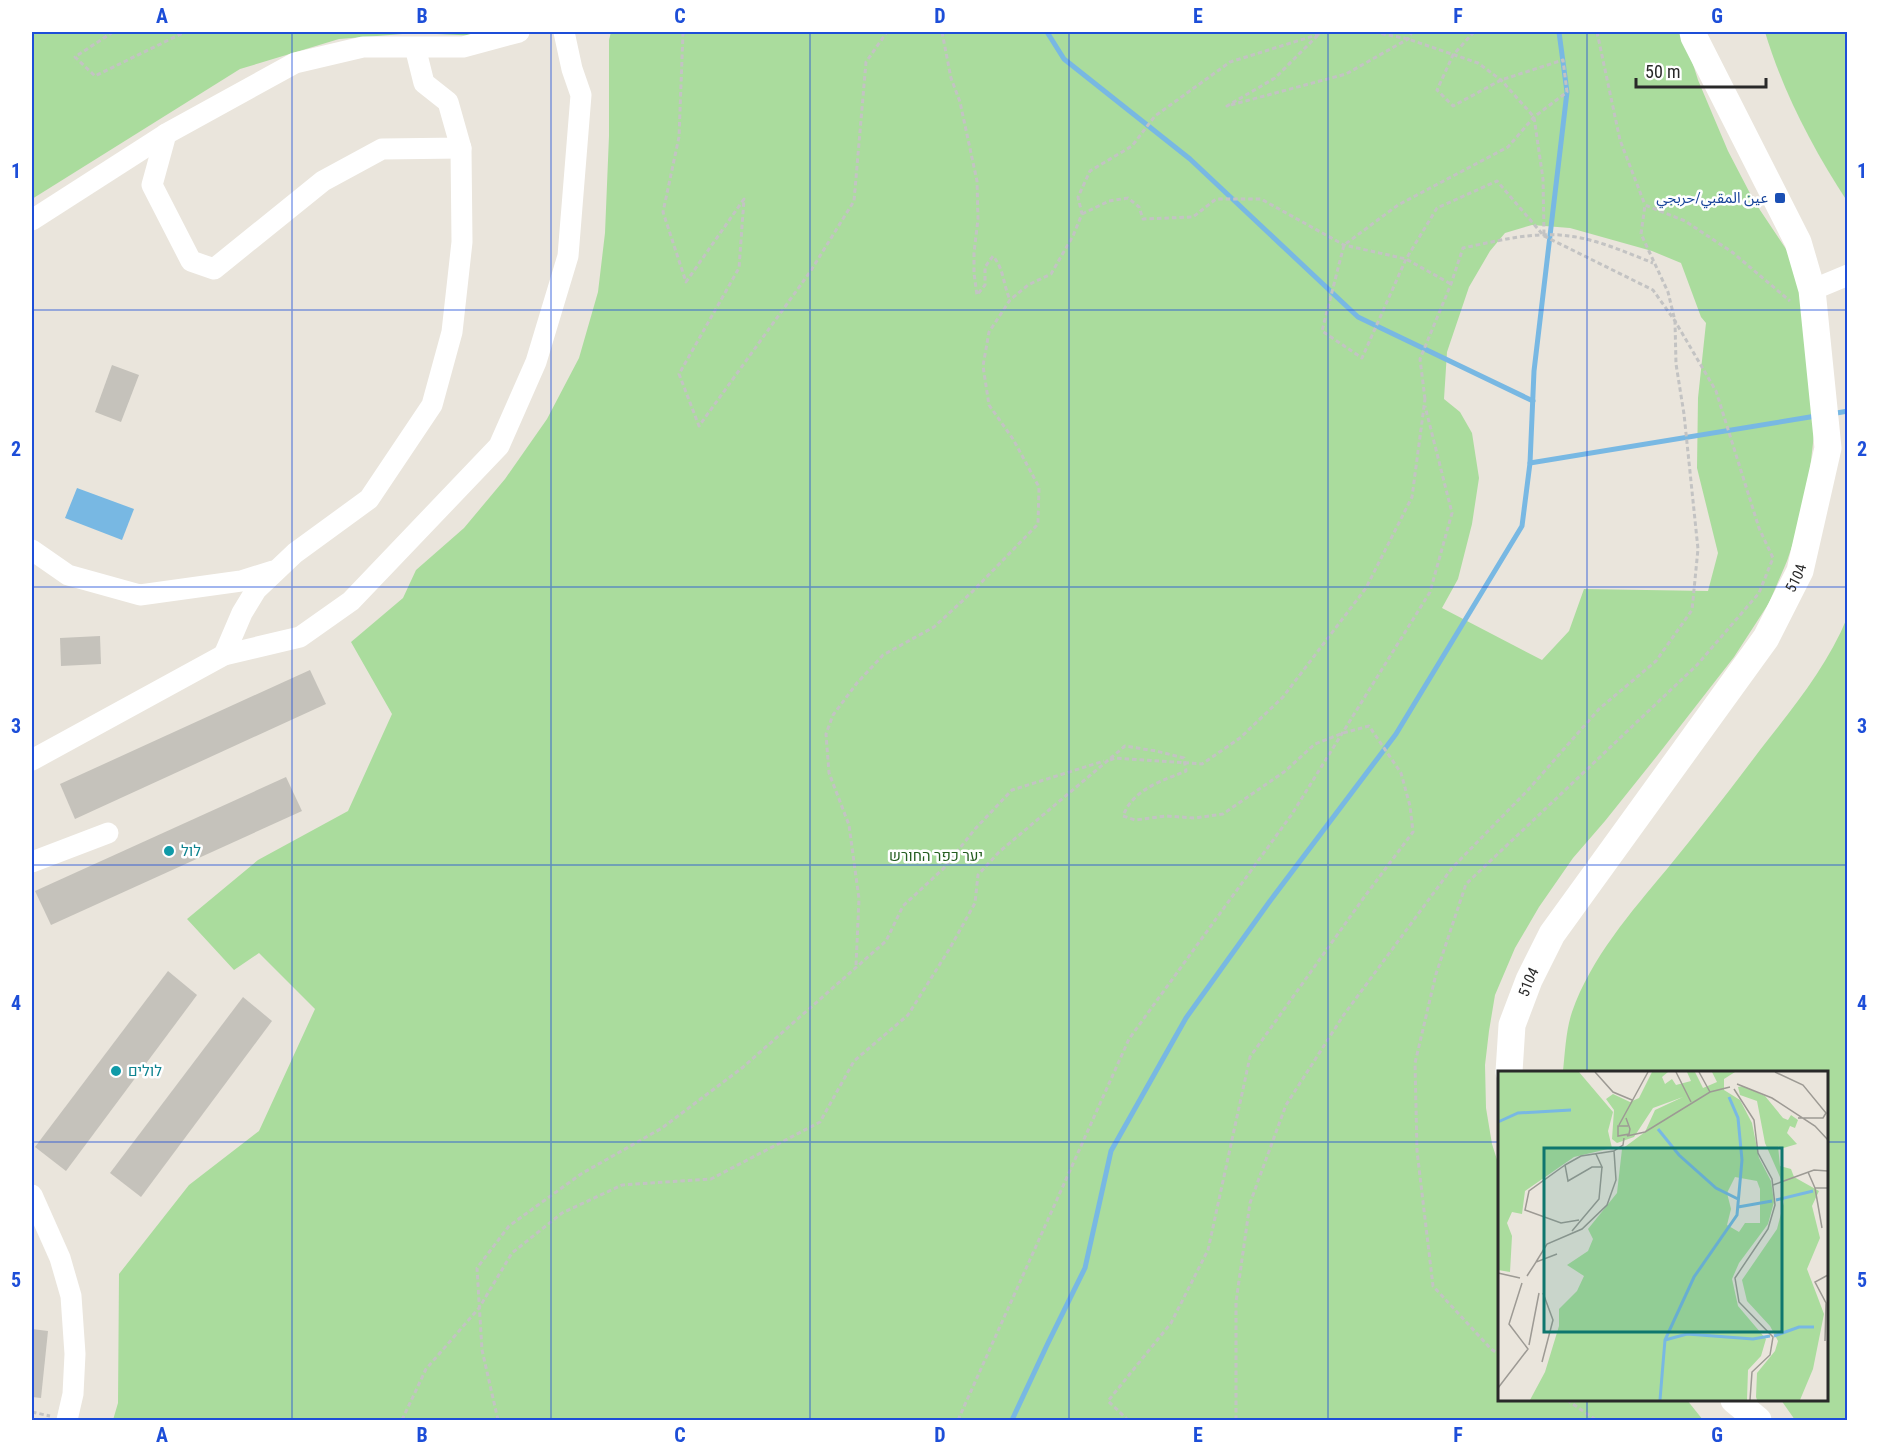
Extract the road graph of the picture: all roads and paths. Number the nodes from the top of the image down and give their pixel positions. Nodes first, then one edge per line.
1 (113, 32) edge
2 (185, 32) edge
3 (519, 32) edge
4 (564, 32) edge
5 (683, 32) edge
6 (887, 32) edge
7 (942, 32) edge
8 (1316, 32) edge
9 (1326, 32) edge
10 (1374, 32) edge
11 (1412, 32) edge
12 (1474, 32) edge
13 (1597, 32) edge
14 (1693, 32) edge
15 (1320, 33) junction
16 (1408, 39) junction
17 (415, 47) junction
18 (1453, 55) junction
19 (1501, 80) junction
20 (1534, 117) junction
21 (166, 134) junction
22 (461, 148) junction
23 (1645, 205) junction
24 (1082, 214) junction
25 (32, 220) edge
26 (1544, 236) junction
27 (1344, 245) junction
28 (1406, 259) junction
29 (1653, 263) junction
30 (1848, 275) edge
31 (1451, 284) junction
32 (1812, 290) junction
33 (1010, 300) junction
34 (1675, 321) junction
35 (1425, 399) junction
36 (32, 550) edge
37 (277, 569) junction
38 (224, 655) junction
39 (1343, 733) junction
40 (32, 760) edge
41 (1107, 760) junction
42 (1186, 763) junction
43 (108, 833) dead end
44 (32, 862) edge
45 (856, 965) junction
46 (1509, 1071) edge
47 (32, 1195) edge
48 (479, 1308) junction
49 (1498, 1354) edge
50 (1568, 1401) edge
51 (1735, 1401) edge
52 (67, 1420) edge
53 (402, 1420) edge
54 (498, 1420) edge
55 (958, 1420) edge
56 (1128, 1420) edge
57 (1236, 1420) edge
58 (1596, 1420) edge
59 (1758, 1420) edge

1 - 2 path
3 - 17 street
4 - 38 street
5 - 6 path
7 - 33 path
8 - 15 path
9 - 15 path
10 - 16 path
11 - 16 path
12 - 18 path
13 - 23 path
14 - 32 street, 5104
15 - 16 path
15 - 24 path
16 - 18 path
17 - 21 street
17 - 22 street
18 - 19 path
18 - 19 path
19 - 20 path
19 - 20 path
20 - 26 path
20 - 27 path
21 - 22 street
21 - 25 street
22 - 37 street
23 - 29 path
23 - 32 path
24 - 27 path
24 - 33 path
26 - 28 path
26 - 29 path
26 - 31 path
26 - 34 path
27 - 28 path
27 - 28 path
28 - 31 path
29 - 34 path
30 - 32 street
31 - 35 path
32 - 46 street, 5104
33 - 45 path
34 - 49 path
34 - 57 path
35 - 39 path
35 - 42 path
36 - 37 street
37 - 38 street
38 - 40 street
39 - 42 path
39 - 55 path
39 - 56 path
41 - 42 path
41 - 42 path
41 - 45 path
41 - 48 path
43 - 44 street
45 - 48 path
47 - 52 street
48 - 53 path
48 - 54 path
50 - 58 path
51 - 59 street

